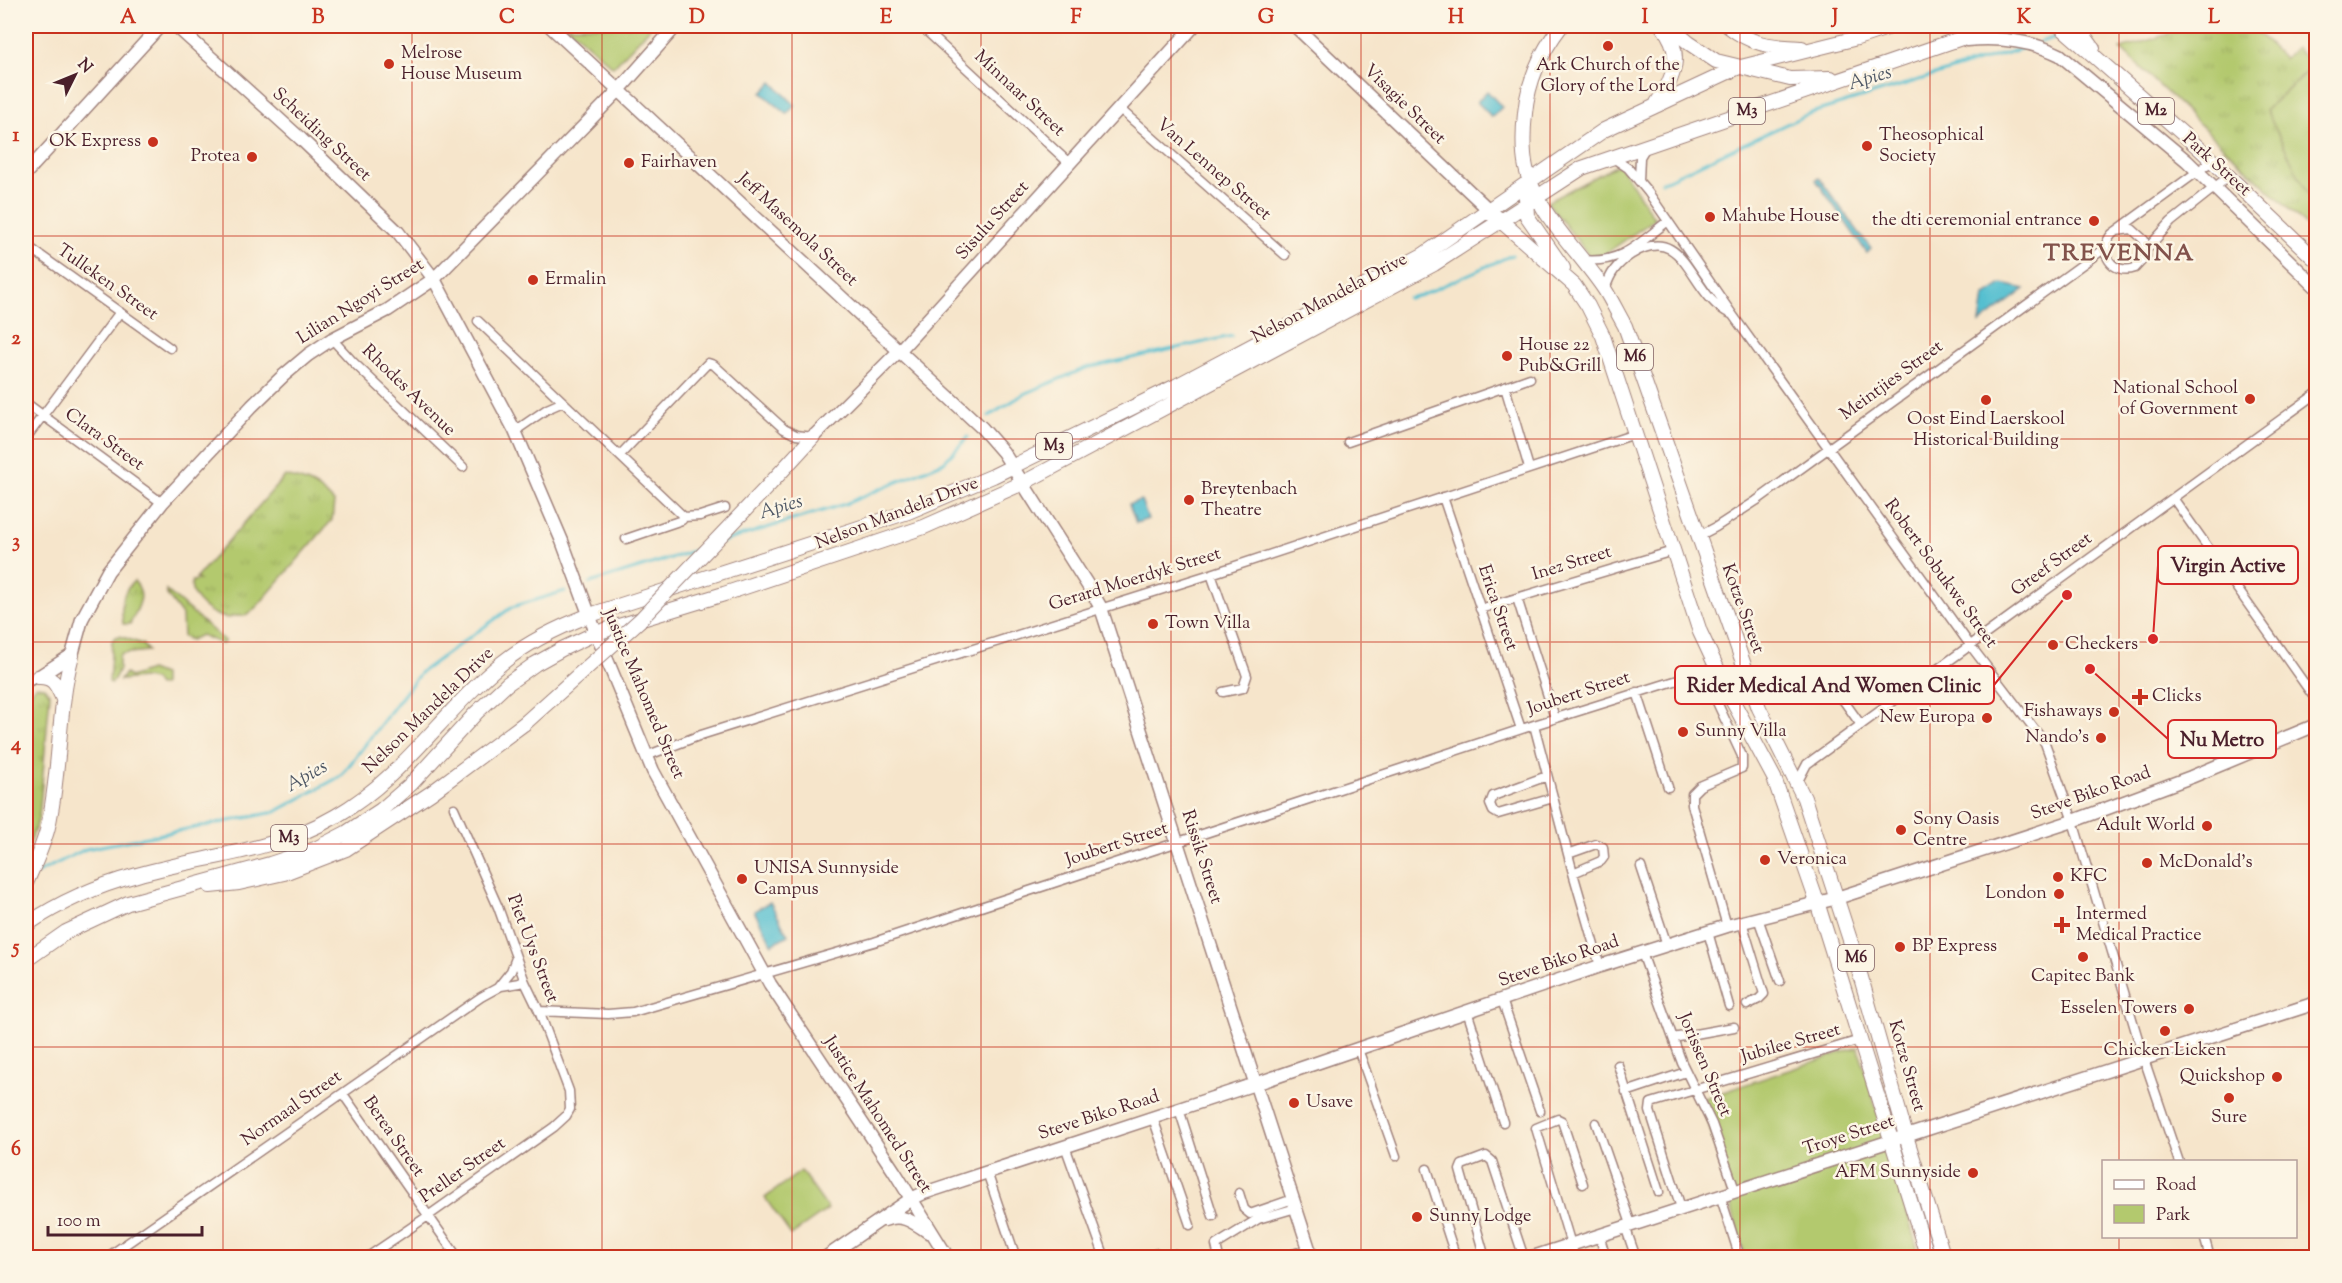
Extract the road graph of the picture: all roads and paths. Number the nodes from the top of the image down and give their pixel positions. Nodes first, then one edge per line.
1 (160, 26) edge
2 (176, 26) edge
3 (550, 26) edge
4 (676, 26) edge
5 (921, 26) edge
6 (1194, 26) edge
7 (1295, 26) edge
8 (1561, 26) edge
9 (1662, 26) edge
10 (1669, 26) edge
11 (1728, 26) edge
12 (1739, 26) edge
13 (1893, 26) edge
14 (1997, 26) edge
15 (2060, 26) edge
16 (2077, 26) edge
17 (1746, 39) junction
18 (1950, 41) junction
19 (2086, 44) junction
20 (1815, 49) junction
21 (1737, 68) junction
22 (1845, 78) junction
23 (620, 89) junction
24 (1656, 105) junction
25 (1119, 109) junction
26 (1647, 146) junction
27 (1613, 158) junction
28 (2212, 161) junction
29 (1069, 163) junction
30 (2198, 171) junction
31 (26, 173) edge
32 (2229, 176) junction
33 (1530, 180) junction
34 (1639, 181) junction
35 (2216, 187) junction
36 (1538, 196) junction
37 (1525, 204) junction
38 (1488, 209) junction
39 (1500, 221) junction
40 (1668, 221) junction
41 (2116, 231) junction
42 (26, 245) edge
43 (2105, 248) junction
44 (2146, 250) junction
45 (1285, 255) dead end
46 (1583, 260) junction
47 (2316, 260) edge
48 (434, 279) junction
49 (1574, 285) junction
50 (2316, 287) edge
51 (1605, 291) junction
52 (120, 312) junction
53 (1732, 314) junction
54 (478, 321) dead end
55 (332, 339) junction
56 (170, 348) dead end
57 (900, 350) junction
58 (1530, 378) dead end
59 (1505, 387) junction
60 (2316, 394) edge
61 (563, 402) junction
62 (26, 403) edge
63 (42, 415) junction
64 (516, 431) junction
65 (1635, 435) junction
66 (26, 438) edge
67 (813, 438) junction
68 (1348, 442) dead end
69 (1829, 447) junction
70 (620, 455) junction
71 (1012, 466) junction
72 (463, 467) dead end
73 (1529, 468) junction
74 (1023, 483) junction
75 (1443, 496) junction
76 (2173, 498) junction
77 (162, 504) junction
78 (724, 508) dead end
79 (684, 517) junction
80 (1697, 537) junction
81 (626, 538) dead end
82 (1673, 551) junction
83 (1211, 574) junction
84 (1517, 598) junction
85 (1101, 608) junction
86 (1480, 609) junction
87 (590, 615) junction
88 (596, 633) junction
89 (1970, 645) junction
90 (72, 655) junction
91 (32, 680) edge
92 (1798, 691) dead end
93 (1223, 692) dead end
94 (1637, 692) junction
95 (63, 699) junction
96 (2316, 700) edge
97 (1555, 718) junction
98 (1862, 724) junction
99 (2316, 724) edge
100 (1534, 725) junction
101 (1521, 729) junction
102 (646, 756) junction
103 (1786, 762) junction
104 (1808, 764) junction
105 (1547, 776) junction
106 (1797, 783) junction
107 (1668, 787) dead end
108 (1553, 798) junction
109 (454, 808) dead end
110 (2073, 820) junction
111 (1178, 843) junction
112 (1568, 854) junction
113 (1641, 867) dead end
114 (1573, 873) junction
115 (26, 883) edge
116 (175, 889) junction
117 (1837, 898) junction
118 (1817, 902) junction
119 (1758, 918) junction
120 (1742, 922) junction
121 (26, 925) edge
122 (1727, 926) junction
123 (1708, 932) junction
124 (1667, 945) junction
125 (1642, 953) junction
126 (516, 958) junction
127 (26, 960) edge
128 (1600, 966) junction
129 (765, 974) junction
130 (1780, 981) dead end
131 (525, 982) junction
132 (496, 988) junction
133 (1502, 1000) junction
134 (2316, 1003) edge
135 (1747, 1005) dead end
136 (1729, 1006) dead end
137 (539, 1011) junction
138 (1467, 1011) junction
139 (1734, 1027) dead end
140 (1673, 1038) junction
141 (1860, 1041) junction
142 (1358, 1049) junction
143 (2144, 1059) junction
144 (1618, 1065) dead end
145 (1686, 1072) junction
146 (1255, 1084) junction
147 (1696, 1089) junction
148 (1626, 1092) junction
149 (343, 1094) junction
150 (571, 1104) joint
151 (1179, 1109) junction
152 (1540, 1111) dead end
153 (1153, 1118) junction
154 (1503, 1122) dead end
155 (1596, 1123) dead end
156 (1906, 1136) junction
157 (1891, 1142) junction
158 (1065, 1146) junction
159 (1396, 1156) dead end
160 (2179, 1160) edge
161 (1427, 1169) dead end
162 (987, 1172) junction
163 (1583, 1184) dead end
164 (1427, 1188) dead end
165 (1735, 1190) junction
166 (1659, 1192) dead end
167 (1239, 1193) dead end
168 (1720, 1195) junction
169 (911, 1199) junction
170 (1294, 1204) junction
171 (1681, 1208) junction
172 (428, 1216) junction
173 (1213, 1216) dead end
174 (1190, 1225) dead end
175 (1628, 1225) junction
176 (870, 1226) junction
177 (1599, 1235) junction
178 (933, 1237) junction
179 (2205, 1238) edge
180 (1571, 1244) junction
181 (1310, 1253) edge
182 (106, 1257) edge
183 (366, 1257) edge
184 (458, 1257) edge
185 (825, 1257) edge
186 (948, 1257) edge
187 (1016, 1257) edge
188 (1105, 1257) edge
189 (1145, 1257) edge
190 (1162, 1257) edge
191 (1219, 1257) edge
192 (1280, 1257) edge
193 (1450, 1257) edge
194 (1456, 1257) edge
195 (1485, 1257) edge
196 (1524, 1257) edge
197 (1530, 1257) edge
198 (1575, 1257) edge
199 (1606, 1257) edge
200 (1636, 1257) edge
201 (1740, 1257) edge
202 (1928, 1257) edge
203 (1944, 1257) edge
204 (2211, 1257) edge

1 - 31 main road
2 - 48 main road, Scheiding Street
3 - 23 main road, Jeff Masemola Street
4 - 23 main road, Lilian Ngoyi Street
5 - 29 street, Minnaar Street
6 - 25 main road, Sisulu Street
7 - 38 main road, Visagie Street
8 - 33 main road, Kotze Street / M6
9 - 24 main road
10 - 21 main road
11 - 17 main road
12 - 17 street
13 - 20 main road, Nelson Mandela Drive / M3
14 - 18 main road, Nelson Mandela Drive / M3
15 - 19 main road, M2
16 - 19 main road
17 - 20 main road
18 - 22 main road, Nelson Mandela Drive / M3
18 - 30 main road, Park Street
19 - 28 main road, M2
20 - 21 main road, Nelson Mandela Drive / M3
21 - 22 main road
21 - 24 main road, Nelson Mandela Drive / M3
22 - 26 main road, Nelson Mandela Drive / M3
23 - 48 main road, Lilian Ngoyi Street
23 - 57 main road, Jeff Masemola Street
24 - 33 main road, Nelson Mandela Drive / M3
25 - 29 main road, Sisulu Street
25 - 45 street, Van Lennep Street
26 - 27 main road, Nelson Mandela Drive / M3
26 - 34 street
27 - 34 street, Robert Sobukwe Street
27 - 36 main road, Nelson Mandela Drive / M3
28 - 30 street
28 - 32 main road, M2
29 - 57 main road, Sisulu Street
30 - 35 main road, Park Street
30 - 41 street
32 - 35 street
32 - 47 main road, M2
33 - 36 main road, Kotze Street / M6
33 - 37 main road
33 - 38 main road, Nelson Mandela Drive / M3
34 - 40 street, Robert Sobukwe Street
35 - 44 street
35 - 50 main road, Park Street
36 - 37 main road, Nelson Mandela Drive / M3
36 - 46 main road, Kotze Street / M6
37 - 39 main road, Nelson Mandela Drive / M3
37 - 49 main road
38 - 39 main road, Kotze Street / M6
38 - 71 main road, Nelson Mandela Drive / M3
39 - 49 main road, Kotze Street / M6
39 - 74 main road, Nelson Mandela Drive / M3
40 - 46 street
40 - 53 street, Robert Sobukwe Street
41 - 43 street
41 - 44 street
42 - 52 street, Tulleken Street
43 - 44 street
43 - 69 street, Meintjies Street
46 - 51 main road, Kotze Street / M6
48 - 55 main road, Lilian Ngoyi Street
48 - 64 main road, Justice Mahomed Street
49 - 65 main road, Kotze Street / M6
51 - 53 street
51 - 80 main road, Kotze Street / M6
52 - 56 street, Tulleken Street
52 - 63 street
53 - 69 street, Robert Sobukwe Street
54 - 61 street
55 - 72 street, Rhodes Avenue
55 - 77 main road, Lilian Ngoyi Street
57 - 67 main road, Sisulu Street
57 - 71 main road, Jeff Masemola Street
58 - 59 street
59 - 68 street
59 - 73 street
60 - 76 street, Greef Street
61 - 64 street
61 - 70 street
62 - 63 street, Clara Street
63 - 66 street
63 - 77 street, Clara Street
64 - 87 main road, Justice Mahomed Street
65 - 73 street, Gerard Moerdyk Street
65 - 82 main road, Kotze Street / M6
67 - 70 street
67 - 116 main road, bridge
69 - 80 street, Meintjies Street
69 - 89 street, Robert Sobukwe Street
70 - 79 street
71 - 74 main road, Jeff Masemola Street
71 - 87 main road, Nelson Mandela Drive / M3
73 - 75 street, Gerard Moerdyk Street
74 - 85 main road, Rissik Street
74 - 88 main road, Nelson Mandela Drive / M3
75 - 83 street, Gerard Moerdyk Street
75 - 86 street, Erica Street
76 - 89 street, Greef Street
76 - 96 street
77 - 90 main road, Lilian Ngoyi Street
78 - 79 street
79 - 81 street
80 - 103 main road, Kotze Street / M6
82 - 84 street, Inez Street
82 - 118 main road, Kotze Street / M6
83 - 85 street, Gerard Moerdyk Street
83 - 93 street
84 - 86 street, Inez Street
84 - 97 street
85 - 102 street, Gerard Moerdyk Street
85 - 111 main road, Rissik Street
86 - 101 street, Erica Street
87 - 88 main road, Justice Mahomed Street
87 - 121 main road, Nelson Mandela Drive / M3
88 - 102 main road, Justice Mahomed Street
88 - 116 main road, Nelson Mandela Drive / M3
89 - 98 street, Greef Street
89 - 110 street, Robert Sobukwe Street
90 - 91 main road
90 - 95 main road
91 - 95 main road
92 - 98 street
94 - 97 street, Joubert Street
94 - 107 street
94 - 122 street, Joubert Street
95 - 115 main road
97 - 100 street, Joubert Street
98 - 104 street, Greef Street
99 - 110 main road, Steve Biko Road
100 - 101 street, Joubert Street
100 - 105 street
101 - 111 street, Joubert Street
102 - 129 main road, Justice Mahomed Street
103 - 104 street
103 - 106 main road, Kotze Street / M6
104 - 106 street, Greef Street
105 - 108 street
105 - 108 street
106 - 117 main road, Kotze Street / M6
108 - 112 street
109 - 126 street, Piet Uys Street
110 - 117 main road, Steve Biko Road
110 - 143 street, Robert Sobukwe Street
111 - 129 street, Joubert Street
111 - 146 main road, Rissik Street
112 - 114 street
112 - 114 street
113 - 124 street
114 - 128 street
116 - 127 main road, Nelson Mandela Drive / M3
117 - 118 main road, Steve Biko Road
117 - 156 main road, Kotze Street / M6
118 - 119 main road, Steve Biko Road
118 - 141 main road, Kotze Street / M6
119 - 120 main road, Steve Biko Road
119 - 130 street
120 - 122 main road, Steve Biko Road
120 - 135 street
122 - 123 main road, Steve Biko Road
123 - 124 main road, Steve Biko Road
123 - 136 street
124 - 125 main road, Steve Biko Road
125 - 128 main road, Steve Biko Road
125 - 140 street, Jorissen Street
126 - 131 street, Piet Uys Street
126 - 132 street, Normaal Street
128 - 133 main road, Steve Biko Road
129 - 137 street, Joubert Street
129 - 169 main road, Justice Mahomed Street
131 - 132 street, Normaal Street
131 - 137 street, Piet Uys Street
132 - 149 street, Normaal Street
133 - 138 main road, Steve Biko Road
133 - 152 street
134 - 143 main road, Troye Street
137 - 150 street, Piet Uys Street
138 - 142 main road, Steve Biko Road
138 - 154 street
139 - 140 street
140 - 145 street, Jorissen Street
141 - 147 street, Jubilee Street
141 - 157 main road, Kotze Street / M6
142 - 146 main road, Steve Biko Road
142 - 159 street
143 - 156 main road, Troye Street
143 - 160 street, Robert Sobukwe Street
144 - 148 street
145 - 147 street, Jorissen Street
145 - 148 street
146 - 151 main road, Steve Biko Road
146 - 170 main road, Rissik Street
147 - 165 street, Jorissen Street
147 - 171 street, Jubilee Street
148 - 166 street
149 - 172 street, Berea Street
149 - 182 street, Normaal Street
150 - 172 street, Preller Street
151 - 153 main road, Steve Biko Road
151 - 173 street
153 - 158 main road, Steve Biko Road
153 - 174 street
155 - 175 street
156 - 157 main road, Troye Street
156 - 203 main road, Kotze Street / M6
157 - 165 main road, Troye Street
157 - 202 main road, Kotze Street / M6
158 - 162 main road, Steve Biko Road
158 - 188 street
161 - 194 street
162 - 169 main road, Steve Biko Road
162 - 187 street
163 - 180 street
164 - 193 street
165 - 168 main road, Troye Street
167 - 170 street
168 - 171 main road, Troye Street
168 - 201 street
169 - 176 main road, Steve Biko Road
169 - 178 main road, Justice Mahomed Street
170 - 181 main road, Rissik Street
170 - 191 street
171 - 175 main road, Troye Street
172 - 183 street, Preller Street
172 - 184 street, Berea Street
175 - 177 main road, Troye Street
175 - 200 street
176 - 178 main road
176 - 185 main road, Steve Biko Road
177 - 180 main road, Troye Street
177 - 199 street
178 - 186 main road, Justice Mahomed Street
179 - 204 street
180 - 197 main road, Troye Street
180 - 198 street
181 - 192 street
189 - 190 street
195 - 196 street

